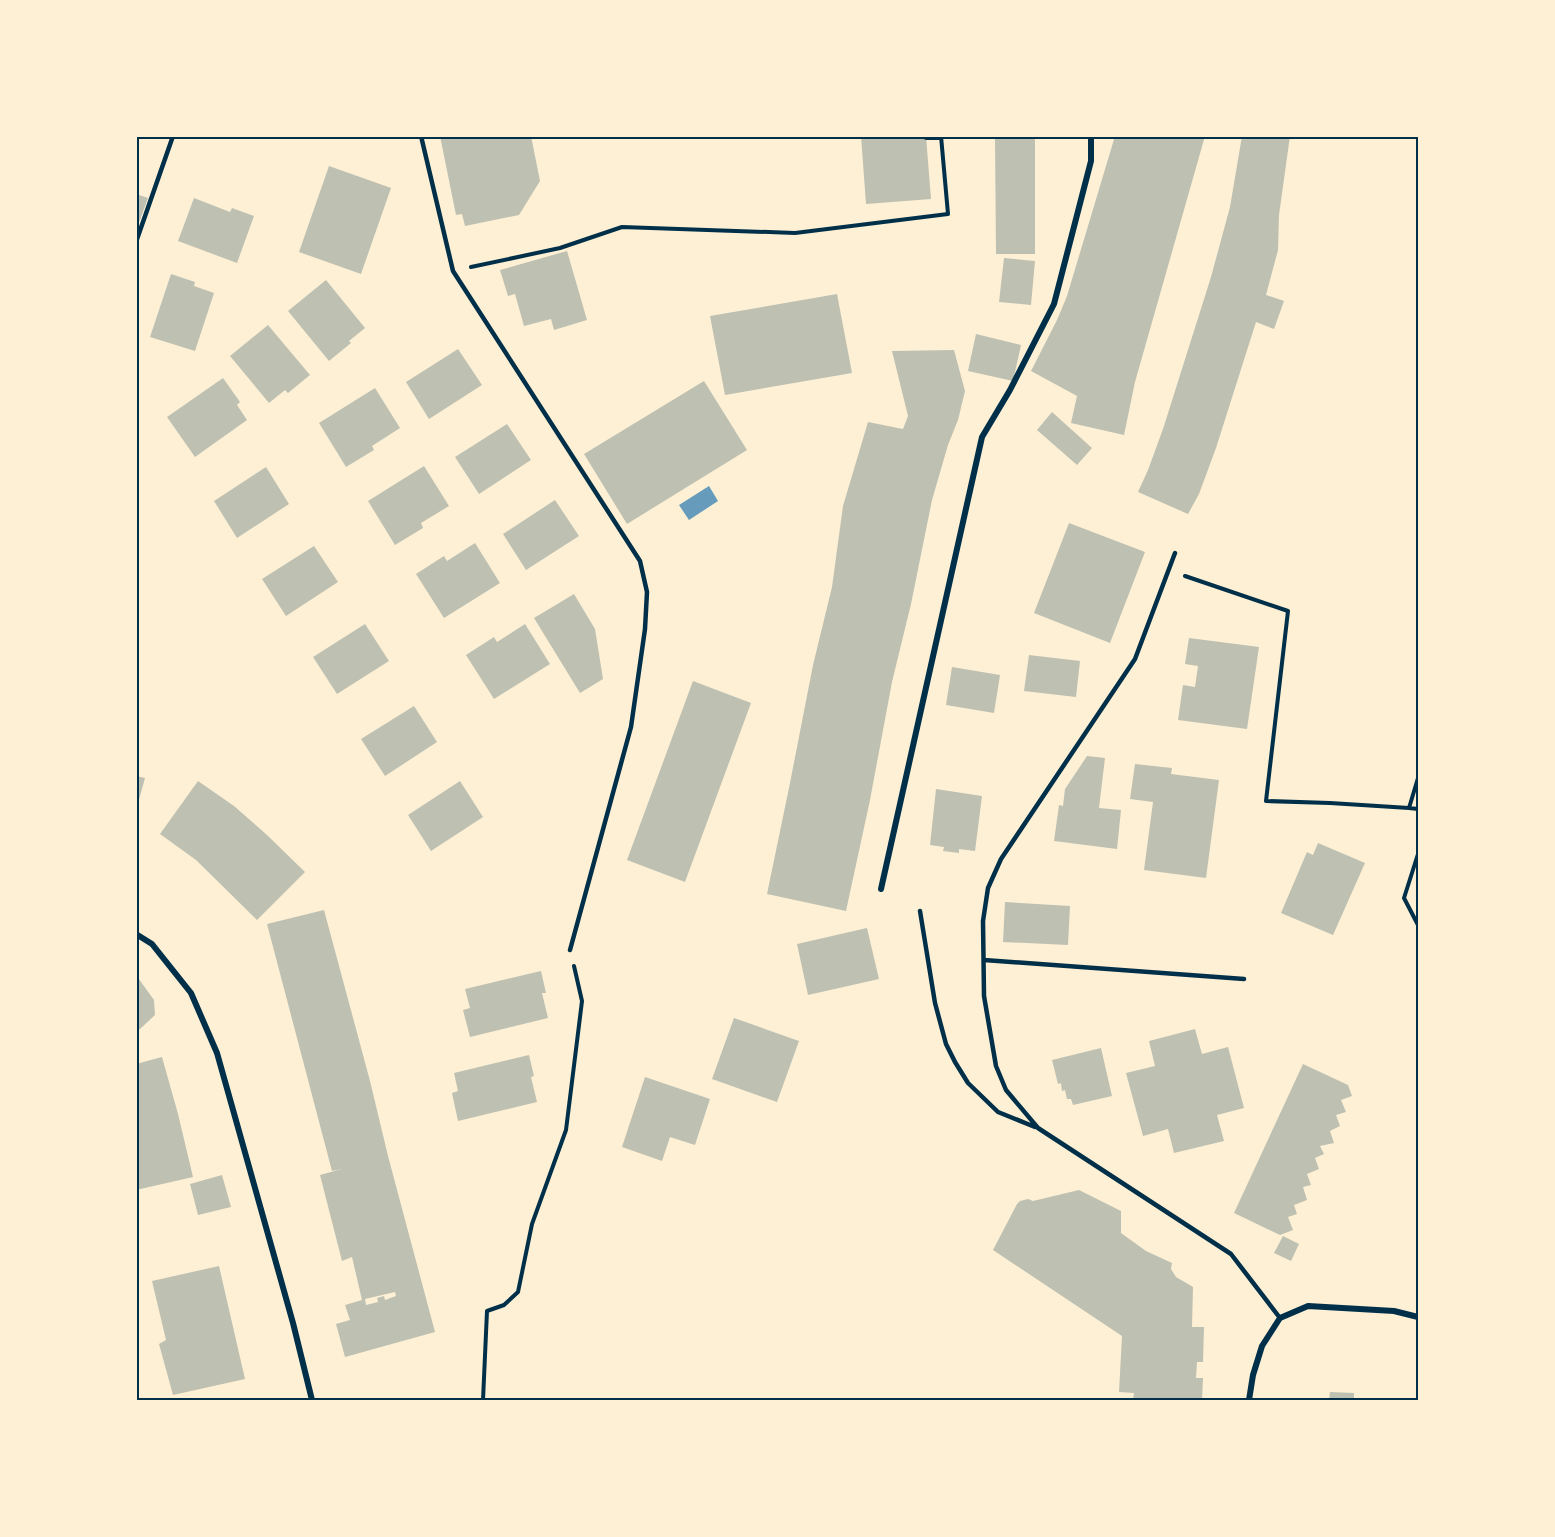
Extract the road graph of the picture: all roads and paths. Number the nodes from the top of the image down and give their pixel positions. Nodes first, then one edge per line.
1 (173, 136) edge
2 (421, 136) edge
3 (1091, 136) edge
4 (941, 137) edge
5 (926, 138) dead end
6 (136, 242) edge
7 (453, 271) junction
8 (1176, 553) dead end
9 (1169, 570) junction
10 (1418, 778) edge
11 (1409, 808) junction
12 (1419, 809) edge
13 (1419, 854) edge
14 (881, 889) dead end
15 (920, 911) dead end
16 (1419, 925) edge
17 (136, 934) edge
18 (570, 950) joint
19 (984, 960) junction
20 (1244, 979) dead end
21 (1038, 1128) junction
22 (1419, 1317) edge
23 (1280, 1318) junction
24 (312, 1400) edge
25 (483, 1401) edge
26 (1249, 1401) edge

1 - 6 lane
2 - 7 lane
3 - 14 street
4 - 5 path
4 - 7 path
7 - 18 lane
8 - 9 lane
9 - 11 path
9 - 19 lane
10 - 11 path
11 - 12 path
13 - 16 path
15 - 21 lane
17 - 24 street
18 - 25 path
19 - 20 lane
19 - 21 lane
21 - 23 lane
22 - 23 street
23 - 26 street

